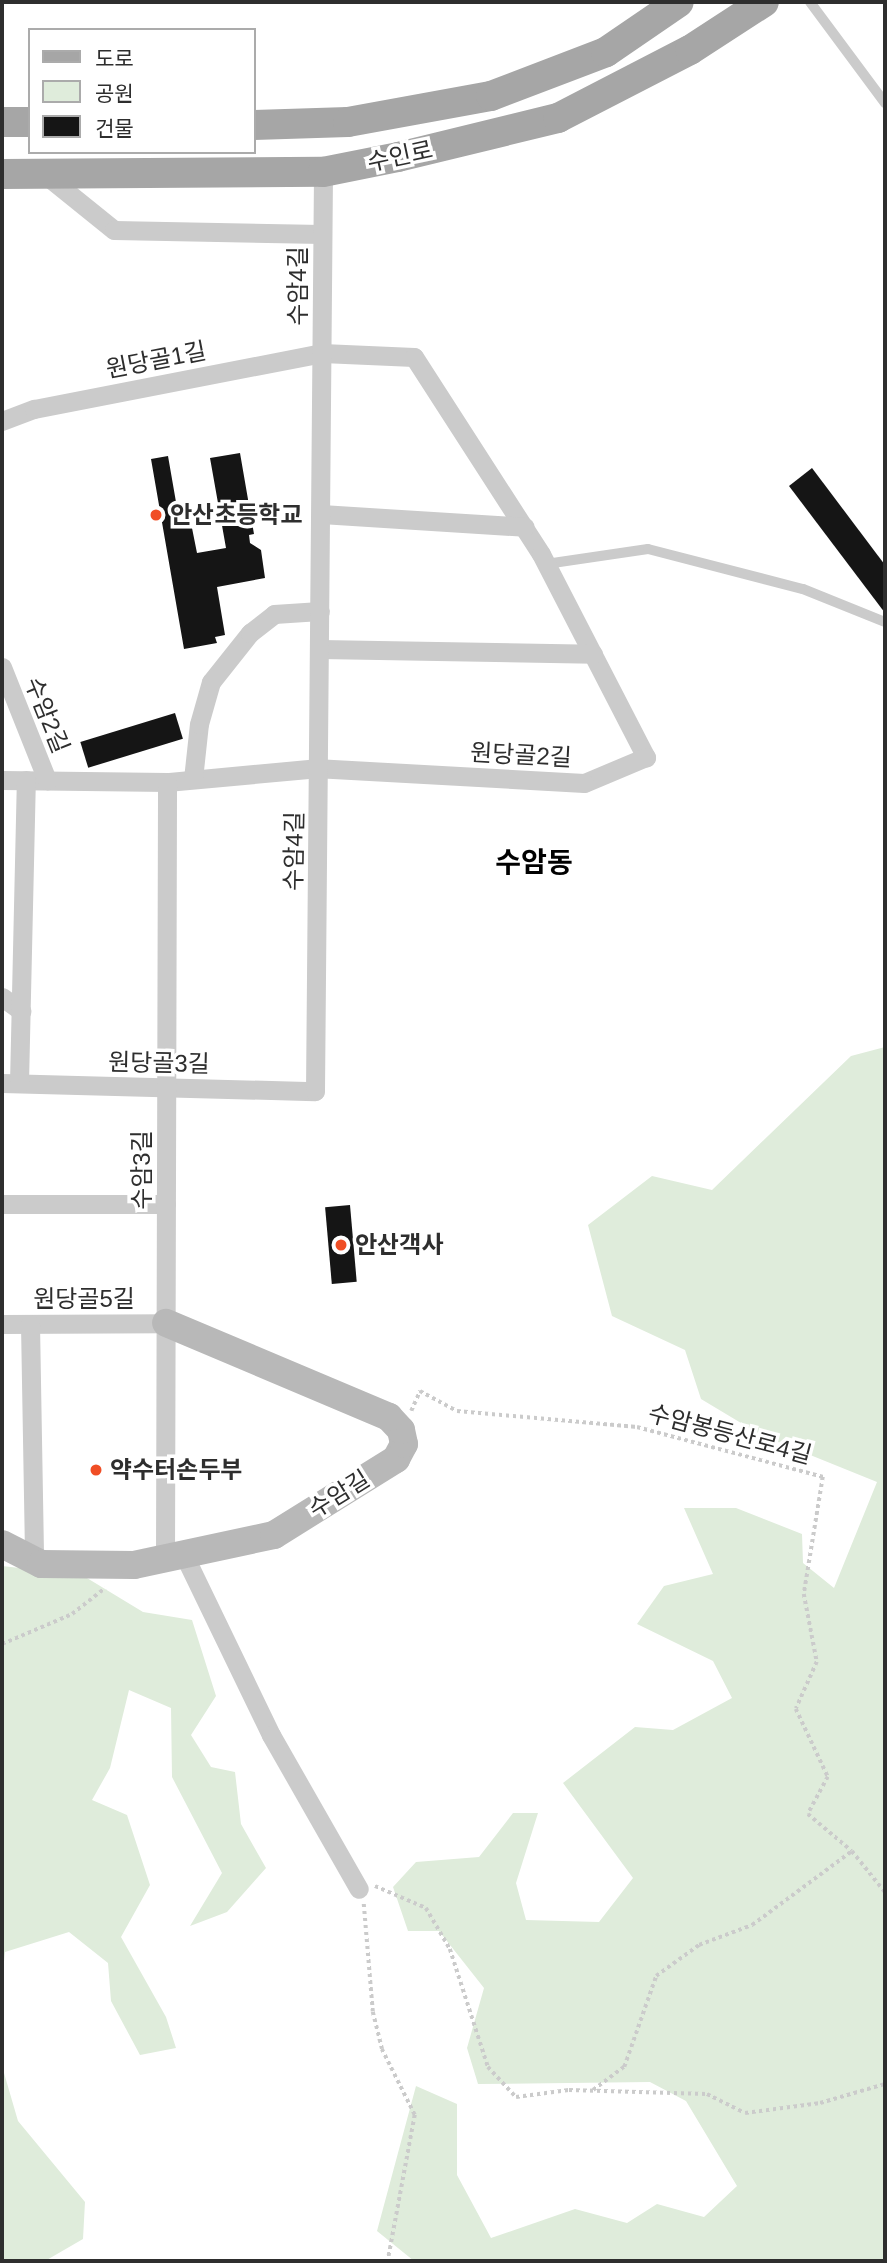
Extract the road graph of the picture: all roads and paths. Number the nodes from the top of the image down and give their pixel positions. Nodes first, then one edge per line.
1 (679, 2) edge
2 (764, 2) edge
3 (810, 2) edge
4 (885, 103) edge
5 (2, 122) edge
6 (28, 122) edge
7 (256, 125) edge
8 (323, 172) junction
9 (2, 174) edge
10 (47, 176) junction
11 (323, 234) junction
12 (322, 353) junction
13 (2, 421) edge
14 (321, 514) junction
15 (525, 527) junction
16 (546, 564) junction
17 (320, 611) junction
18 (885, 622) edge
19 (320, 649) junction
20 (593, 654) junction
21 (2, 667) edge
22 (319, 768) junction
23 (193, 779) junction
24 (2, 780) edge
25 (26, 780) junction
26 (47, 780) junction
27 (167, 782) junction
28 (2, 997) edge
29 (21, 1011) junction
30 (11, 1083) edge
31 (168, 1087) junction
32 (316, 1091) joint
33 (2, 1204) edge
34 (166, 1204) junction
35 (166, 1323) junction
36 (2, 1324) edge
37 (30, 1324) junction
38 (401, 1430) junction
39 (2, 1544) edge
40 (174, 1557) junction
41 (34, 1560) junction
42 (134, 1565) junction
43 (2, 1643) edge
44 (852, 1851) junction
45 (355, 1882) junction
46 (885, 1892) edge
47 (885, 2084) edge
48 (592, 2091) junction
49 (388, 2261) edge

1 - 7 main road, 수인로
2 - 8 main road, 수인로
3 - 4 lane
5 - 6 main road
8 - 10 main road, 수인로
8 - 11 street, 수암4길
9 - 10 main road, 수인로
10 - 11 street
11 - 12 street, 수암4길
12 - 13 street, 원당골1길
12 - 14 street, 수암4길
12 - 15 street, 원당골2길
14 - 15 street
14 - 17 street, 수암4길
15 - 16 street, 원당골2길
16 - 18 lane
16 - 20 street, 원당골2길
17 - 19 street, 수암4길
17 - 23 street
19 - 20 street
19 - 22 street, 수암4길
20 - 22 street, 원당골2길
21 - 26 street, 수암2길
22 - 23 street, 원당골2길
22 - 32 street, 수암4길
23 - 27 street, 원당골2길
24 - 25 street, 원당골2길
25 - 26 street, 원당골2길
25 - 29 street
26 - 27 street, 원당골2길
27 - 31 street, 수암3길
28 - 29 street
29 - 30 street
30 - 31 street, 원당골3길
31 - 32 street, 원당골3길
31 - 34 street, 수암3길
33 - 34 street
34 - 35 street, 수암3길
35 - 37 street, 원당골5길
35 - 38 street
35 - 40 street, 수암3길
36 - 37 street, 원당골5길
37 - 41 street
38 - 40 street, 수암길
38 - 44 path, 수암봉등산로4길
39 - 41 street, 수암길
40 - 42 street, 수암길
40 - 45 street
41 - 42 street, 수암길
42 - 43 path
44 - 46 path, 수암봉등산로4길
44 - 48 path
45 - 48 path
45 - 49 path
47 - 48 path

